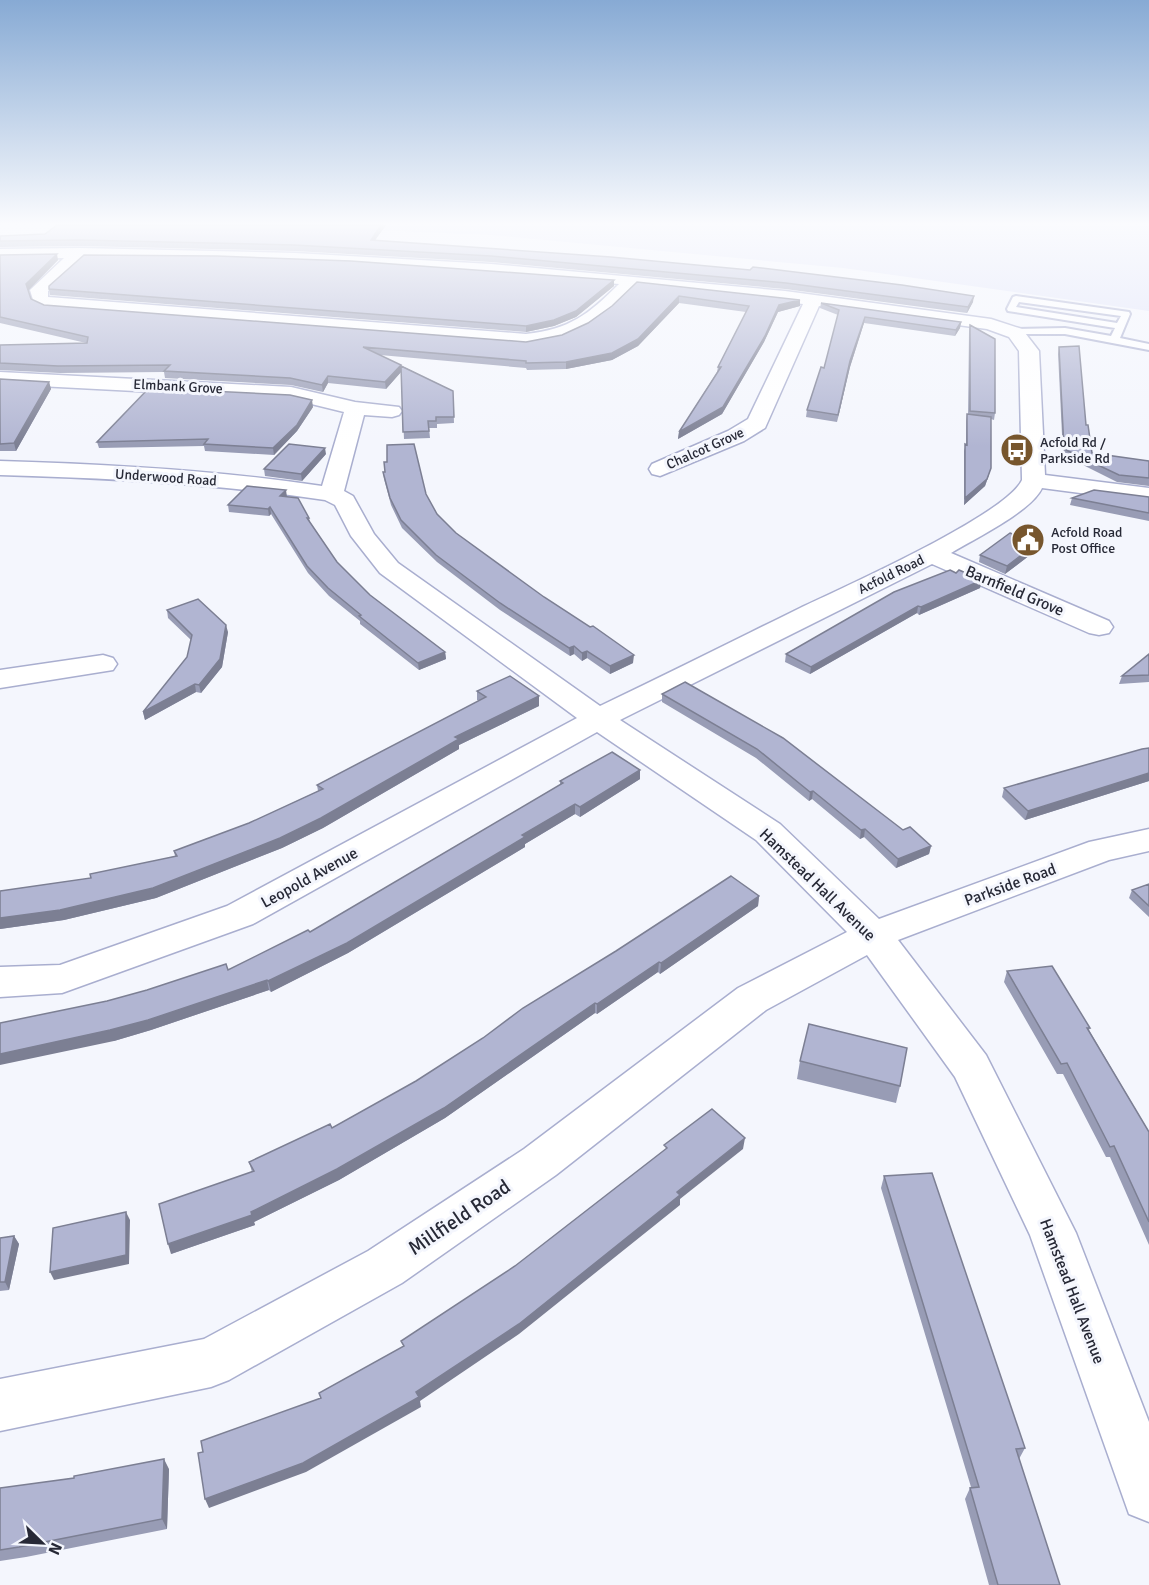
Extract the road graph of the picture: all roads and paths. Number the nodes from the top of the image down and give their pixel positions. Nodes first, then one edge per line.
1 (41, 299) edge
2 (614, 299) edge
3 (803, 299) edge
4 (813, 300) junction
5 (1121, 326) junction
6 (1014, 332) junction
7 (1114, 340) junction
8 (1149, 348) edge
9 (0, 378) edge
10 (355, 408) junction
11 (392, 411) dead end
12 (0, 468) edge
13 (1034, 480) junction
14 (680, 483) dead end
15 (331, 494) junction
16 (1149, 495) edge
17 (931, 554) junction
18 (1098, 628) dead end
19 (103, 664) dead end
20 (0, 679) edge
21 (598, 719) junction
22 (1149, 840) edge
23 (873, 935) junction
24 (0, 982) edge
25 (0, 1405) edge
26 (1149, 1494) edge

1 - 2 street
3 - 4 street
4 - 6 street
4 - 14 street, Chalcot Grove
5 - 5 lane
5 - 7 lane
6 - 7 lane
6 - 13 street
7 - 8 lane
9 - 10 street, Elmbank Grove
10 - 11 street, Elmbank Grove
10 - 15 street
12 - 15 street, Underwood Road
13 - 16 street
13 - 17 street, Acfold Road
15 - 21 street, Hamstead Hall Avenue
17 - 18 street, Barnfield Grove
17 - 21 street, Acfold Road
19 - 20 street
21 - 23 street, Hamstead Hall Avenue
21 - 24 street, Leopold Avenue
22 - 23 street, Parkside Road
23 - 25 street, Millfield Road
23 - 26 street, Hamstead Hall Avenue

